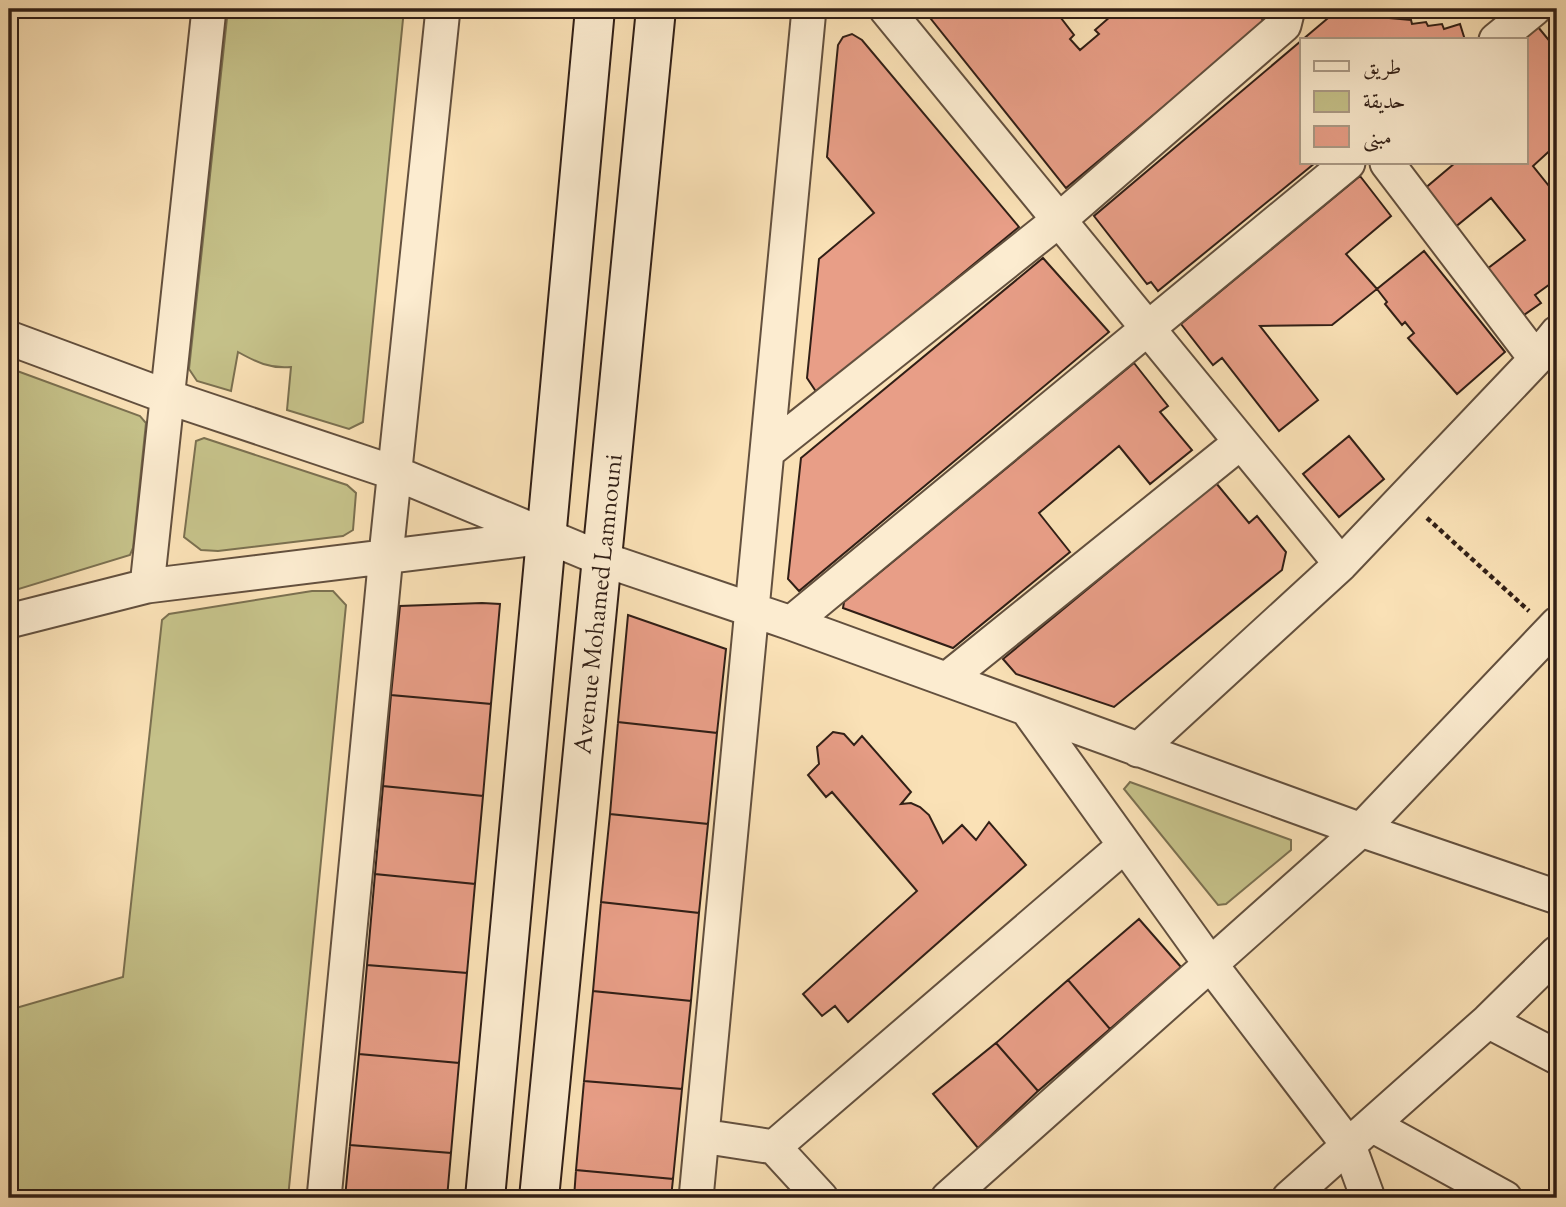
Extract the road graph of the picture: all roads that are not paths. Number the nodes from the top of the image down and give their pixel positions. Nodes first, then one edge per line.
1 (209, 9) edge
2 (443, 9) edge
3 (595, 9) edge
4 (656, 9) edge
5 (809, 9) edge
6 (886, 9) edge
7 (1288, 9) edge
8 (1534, 9) edge
9 (1498, 38) edge
10 (1347, 164) edge
11 (1388, 164) edge
12 (1059, 220) junction
13 (1148, 328) junction
14 (1557, 333) edge
15 (9, 338) edge
16 (1536, 359) junction
17 (168, 397) junction
18 (1241, 442) junction
19 (767, 452) junction
20 (395, 472) junction
21 (546, 537) junction
22 (386, 555) junction
23 (602, 559) junction
24 (1341, 564) junction
25 (147, 586) junction
26 (752, 609) junction
27 (9, 621) edge
28 (791, 623) junction
29 (1554, 627) edge
30 (947, 680) junction
31 (1027, 709) junction
32 (1138, 750) junction
33 (1361, 830) junction
34 (1124, 846) junction
35 (1557, 897) edge
36 (1557, 953) edge
37 (1211, 965) junction
38 (1488, 1021) junction
39 (1557, 1057) edge
40 (702, 1136) junction
41 (1361, 1136) junction
42 (774, 1147) junction
43 (324, 1198) edge
44 (485, 1198) edge
45 (539, 1198) edge
46 (696, 1198) edge
47 (821, 1198) edge
48 (948, 1198) edge
49 (1290, 1198) edge
50 (1368, 1198) edge
51 (1505, 1198) edge

1 - 17 street
2 - 20 street
3 - 21 street
4 - 23 street, Avenue Mohamed Lamnouni
5 - 19 street
6 - 12 street
7 - 12 street
8 - 9 street
10 - 13 street
11 - 16 street
12 - 13 street
12 - 19 street
13 - 18 street
13 - 28 street
14 - 16 street
15 - 17 street
16 - 24 street
17 - 20 street
17 - 25 street
18 - 24 street
18 - 30 street
19 - 26 street
20 - 21 street
20 - 22 street
21 - 22 street
21 - 23 street
21 - 44 street
22 - 25 street
22 - 43 street
23 - 26 street
23 - 45 street, Avenue Mohamed Lamnouni
24 - 32 street
25 - 27 street
26 - 28 street
26 - 40 street
28 - 30 street
29 - 33 street
30 - 31 street
31 - 32 street
31 - 34 street
32 - 33 street
33 - 35 street
33 - 37 street
34 - 37 street
34 - 42 street
36 - 38 street
37 - 41 street
37 - 48 street
38 - 39 street
38 - 41 street
40 - 42 street
40 - 46 street
41 - 49 street
41 - 50 street
41 - 51 street
42 - 47 street

